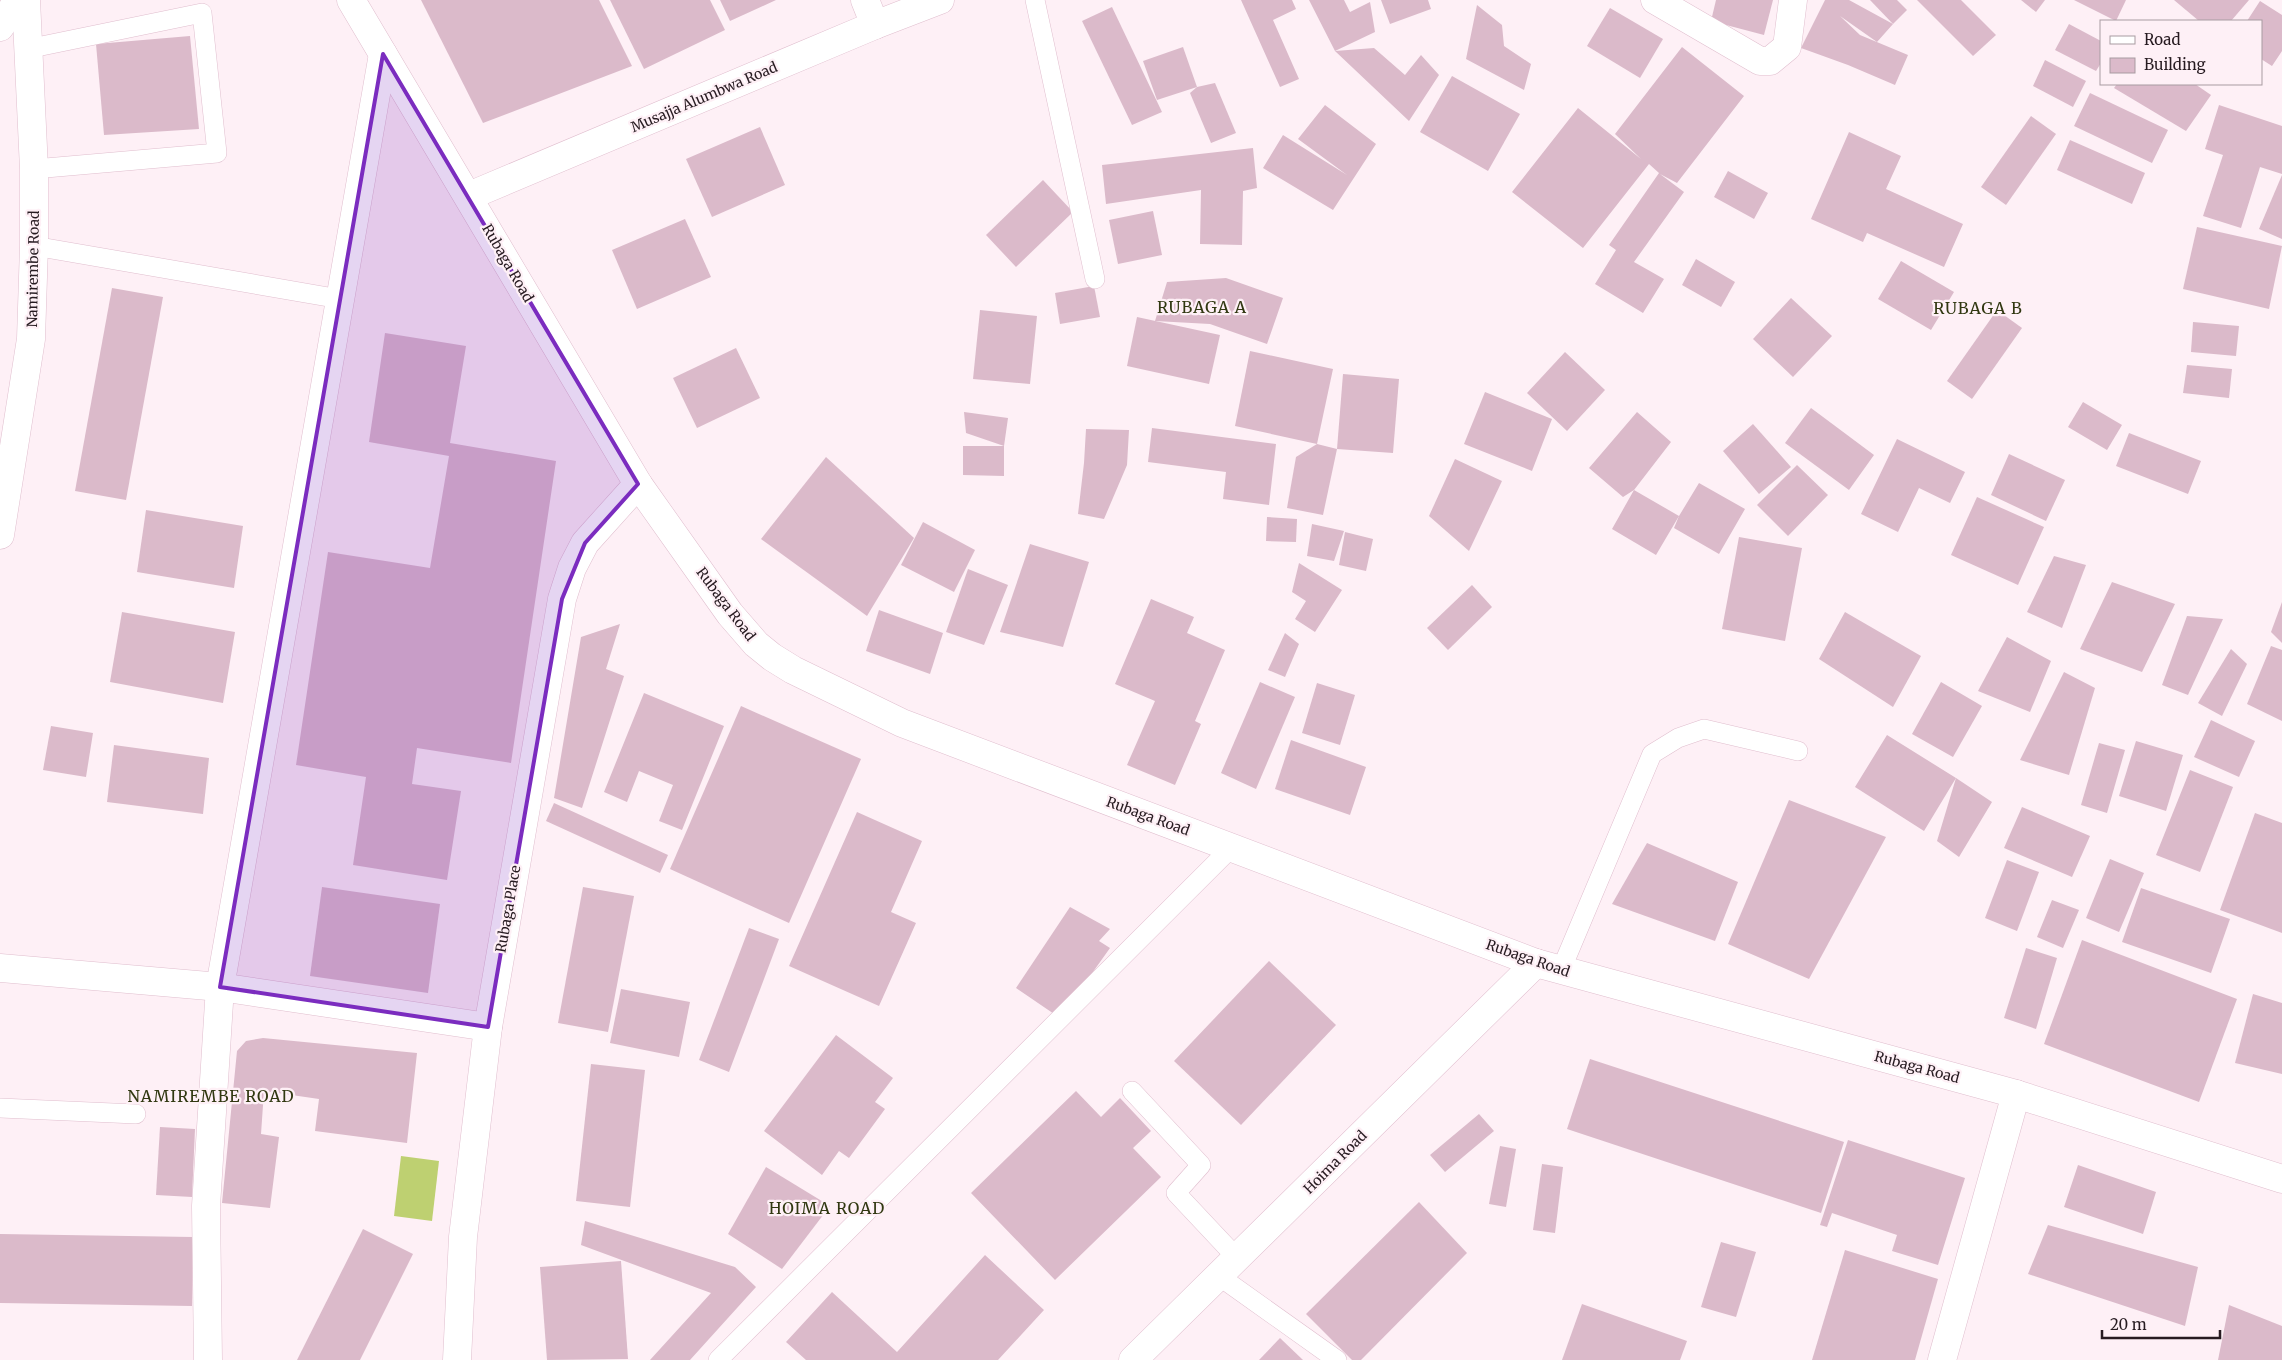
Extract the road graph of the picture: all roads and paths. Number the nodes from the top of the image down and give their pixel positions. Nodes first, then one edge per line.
1 (18, 0) edge
2 (26, 0) edge
3 (351, 0) edge
4 (865, 0) edge
5 (940, 0) edge
6 (1035, 0) edge
7 (1655, 0) edge
8 (1793, 0) edge
9 (875, 25) junction
10 (0, 27) edge
11 (27, 49) junction
12 (383, 54) junction
13 (34, 168) junction
14 (469, 196) junction
15 (34, 246) junction
16 (1095, 278) dead end
17 (340, 299) junction
18 (638, 484) junction
19 (0, 535) edge
20 (1798, 751) dead end
21 (1232, 847) junction
22 (1549, 967) junction
23 (0, 968) edge
24 (220, 987) junction
25 (488, 1027) junction
26 (1132, 1091) dead end
27 (2016, 1094) junction
28 (0, 1108) edge
29 (136, 1114) dead end
30 (2282, 1178) edge
31 (1228, 1267) junction
32 (208, 1360) edge
33 (457, 1360) edge
34 (718, 1360) edge
35 (1133, 1360) edge
36 (1337, 1360) edge
37 (1942, 1360) edge

1 - 10 street
2 - 11 street, Namirembe Road
3 - 12 street, Rubaga Road
4 - 9 street
5 - 9 street, Musajja Alumbwa Road
6 - 16 lane
7 - 8 street
9 - 14 street, Musajja Alumbwa Road
11 - 13 street, Namirembe Road
11 - 13 lane
12 - 14 street, Rubaga Road
12 - 17 street
13 - 15 street, Namirembe Road
14 - 18 street, Rubaga Road
15 - 17 lane
15 - 19 street, Namirembe Road
17 - 24 street
18 - 21 street, Rubaga Road
18 - 25 street, Rubaga Place
20 - 22 lane
21 - 22 street, Rubaga Road
21 - 34 lane
22 - 27 street, Rubaga Road
22 - 31 street, Hoima Road
23 - 24 street
24 - 25 street
24 - 32 street
25 - 33 street, Rubaga Place
26 - 31 lane
27 - 30 street, Rubaga Road
27 - 37 street
28 - 29 lane
31 - 35 street, Hoima Road
31 - 36 lane

